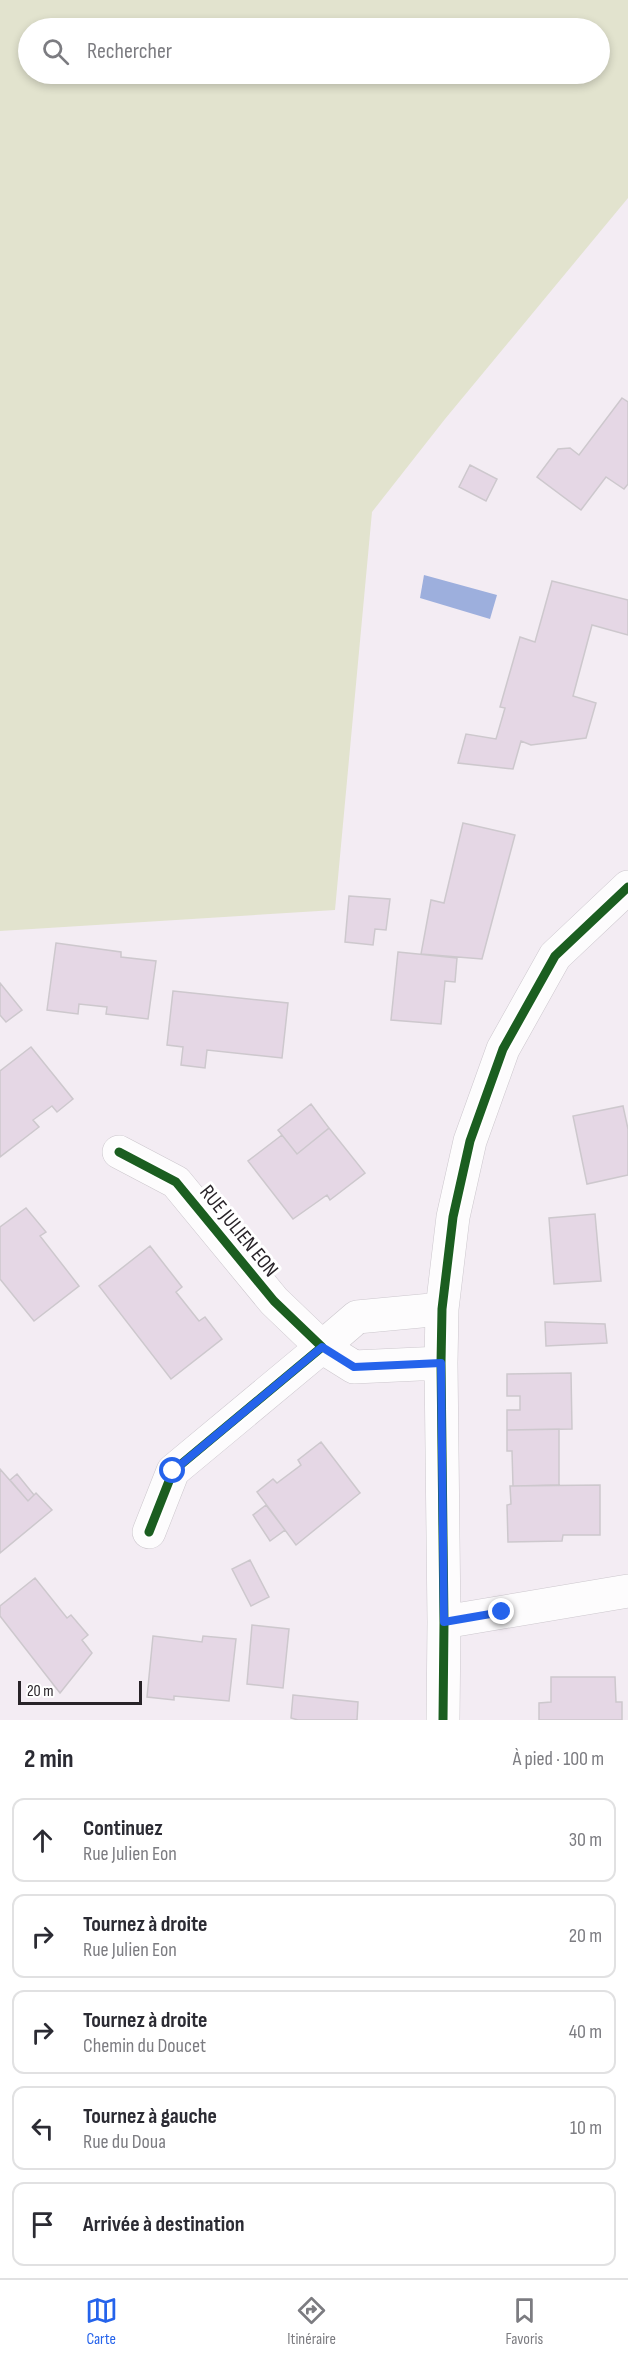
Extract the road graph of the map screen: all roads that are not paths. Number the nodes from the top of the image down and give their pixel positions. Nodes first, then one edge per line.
1 (628, 887) edge
2 (119, 1152) dead end
3 (442, 1309) junction
4 (322, 1347) junction
5 (441, 1363) junction
6 (149, 1532) dead end
7 (628, 1591) edge
8 (444, 1622) junction
9 (443, 1720) edge

1 - 3 street
2 - 4 street, RUE JULIEN EON
3 - 4 street
3 - 5 street
4 - 5 street, RUE JULIEN EON
4 - 6 street
5 - 8 street
7 - 8 street
8 - 9 street

